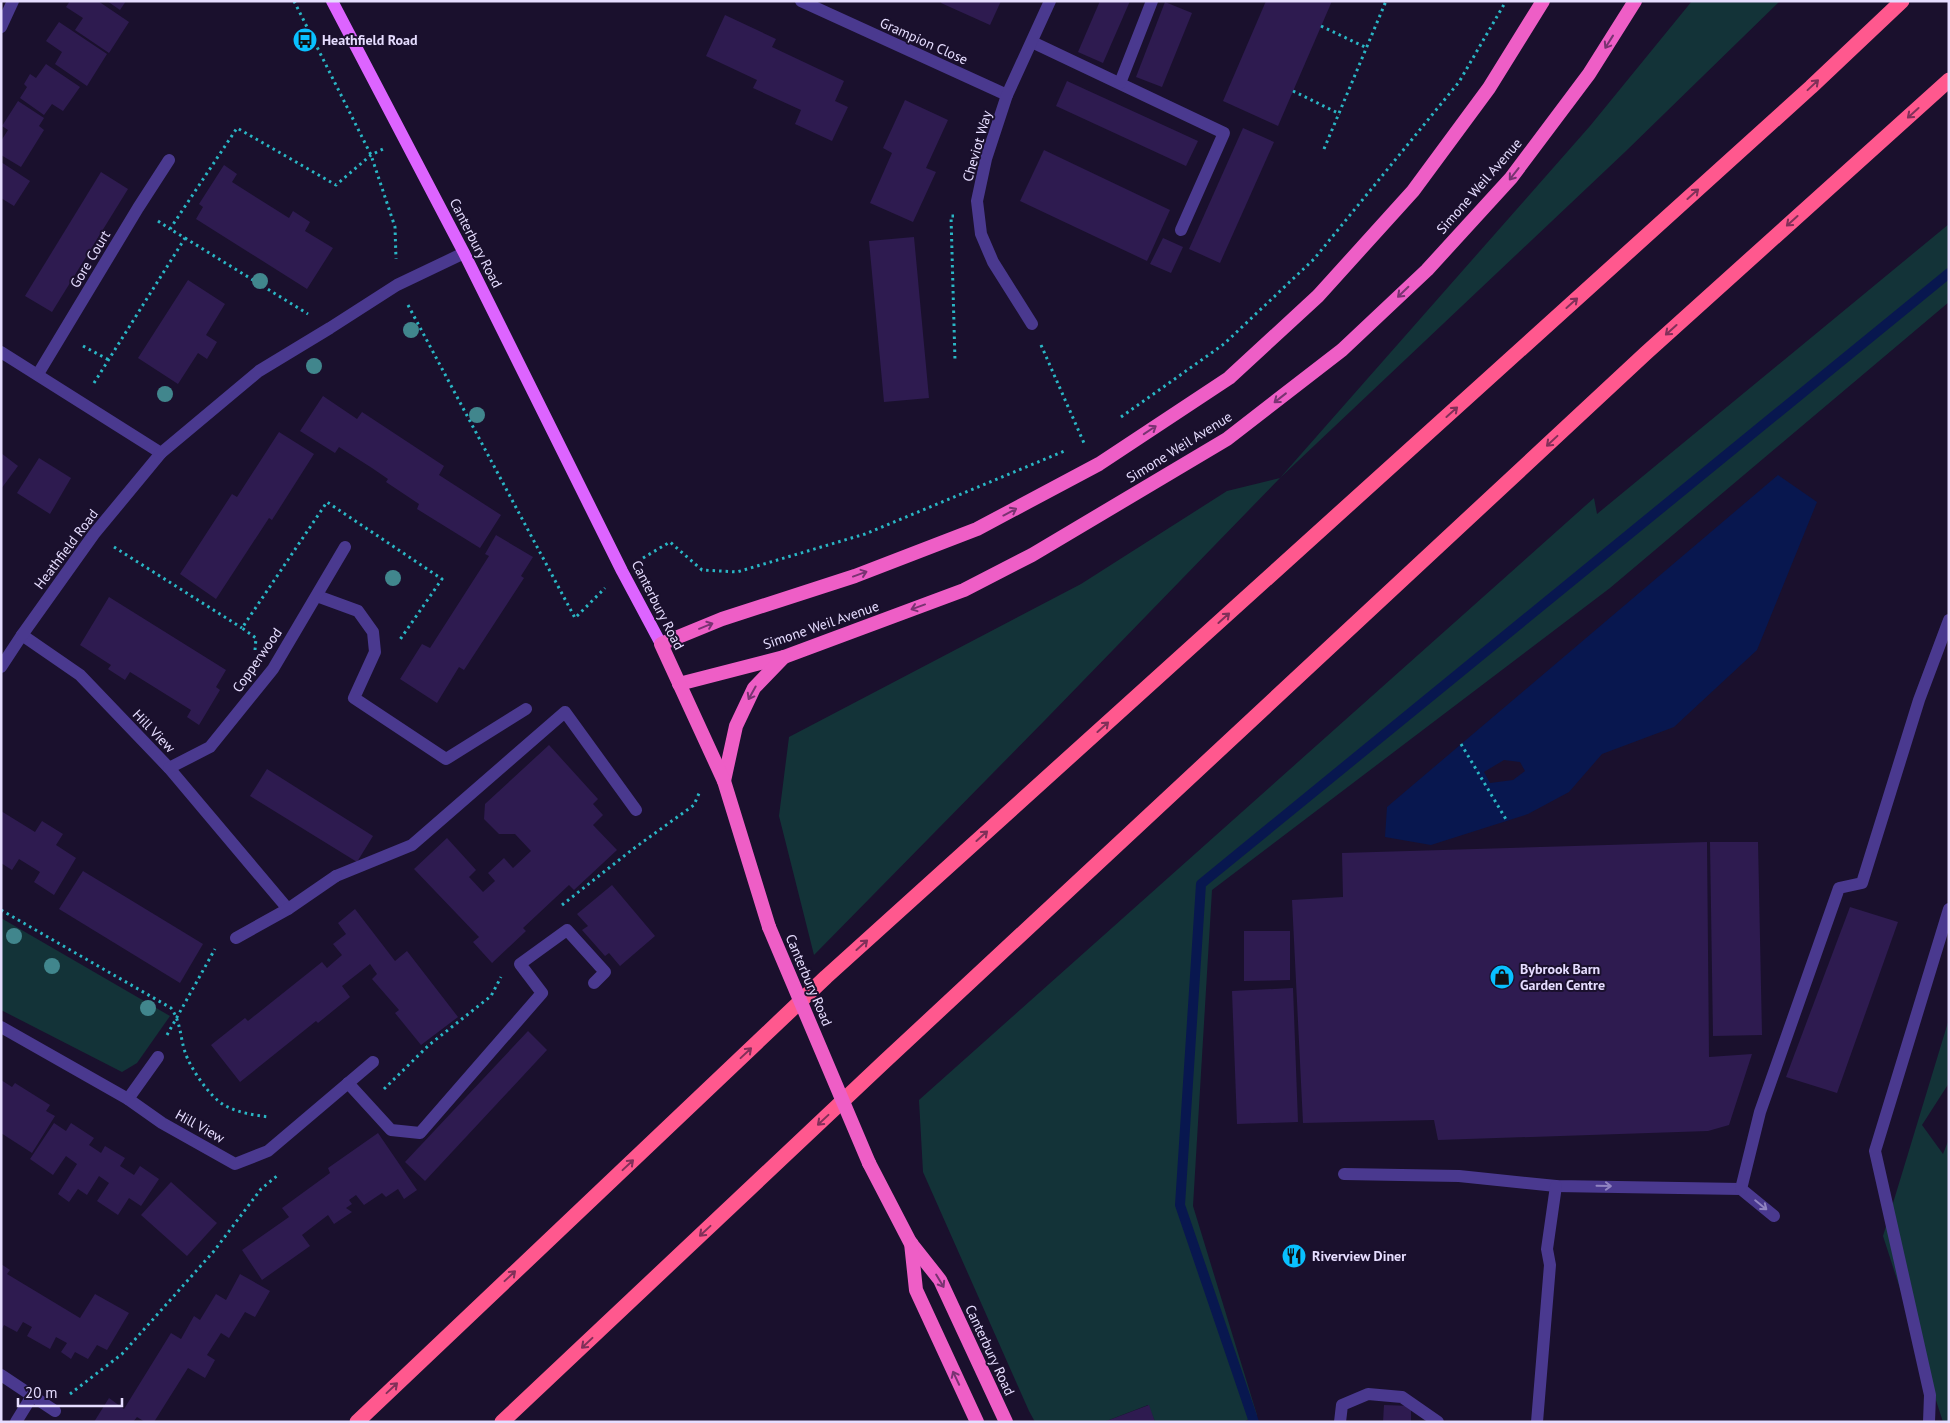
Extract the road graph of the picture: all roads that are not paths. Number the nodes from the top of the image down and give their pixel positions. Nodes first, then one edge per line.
1 (13, 1) edge
2 (332, 1) edge
3 (801, 1) edge
4 (1050, 1) edge
5 (1152, 1) edge
6 (1543, 1) edge
7 (1635, 1) edge
8 (1902, 1) edge
9 (1, 27) edge
10 (1032, 42) junction
11 (1949, 80) edge
12 (1120, 83) junction
13 (1007, 95) junction
14 (168, 160) dead end
15 (1181, 230) dead end
16 (464, 253) junction
17 (1032, 324) road end
18 (1, 352) edge
19 (38, 374) junction
20 (161, 453) junction
21 (346, 547) dead end
22 (316, 596) junction
23 (1949, 620) edge
24 (22, 635) junction
25 (661, 644) junction
26 (784, 657) junction
27 (1, 667) edge
28 (679, 684) junction
29 (526, 709) dead end
30 (169, 768) junction
31 (724, 781) junction
32 (636, 810) dead end
33 (288, 909) junction
34 (1949, 909) edge
35 (236, 938) road end
36 (594, 983) dead end
37 (1, 1027) edge
38 (158, 1057) road end
39 (373, 1062) dead end
40 (348, 1083) junction
41 (128, 1099) junction
42 (1344, 1174) dead end
43 (1556, 1186) junction
44 (1741, 1189) junction
45 (1774, 1216) dead end
46 (910, 1242) junction
47 (1, 1375) edge
48 (32, 1396) junction
49 (55, 1411) road end
50 (16, 1422) edge
51 (357, 1422) edge
52 (502, 1422) edge
53 (977, 1422) edge
54 (1006, 1422) edge
55 (1340, 1422) edge
56 (1438, 1422) edge
57 (1537, 1422) edge
58 (1929, 1422) edge

1 - 9 street
2 - 16 main road, Canterbury Road
3 - 13 street, Grampion Close
4 - 10 street, Cheviot Way
5 - 12 street
25 -> 6 highway, Simone Weil Avenue
7 -> 26 highway, Simone Weil Avenue
51 -> 8 highway
10 - 12 street
10 - 13 street, Cheviot Way
11 -> 52 highway
12 - 15 street
13 - 17 street, Cheviot Way
14 - 19 street, Gore Court
16 - 20 street, Heathfield Road
16 - 25 main road, Canterbury Road
18 - 19 street
19 - 20 street
20 - 24 street, Heathfield Road
21 - 22 street, Copperwood
22 - 29 street
22 - 30 street, Copperwood
23 - 44 street
24 - 27 street, Heathfield Road
24 - 30 street, Hill View
25 - 28 highway, Canterbury Road
26 - 28 highway, Simone Weil Avenue
26 -> 31 highway
28 - 31 highway, Canterbury Road
30 - 33 street, Hill View
31 - 46 highway, Canterbury Road, bridge
32 - 33 street
33 - 35 street
34 - 58 street
36 - 40 street
37 - 41 street, Hill View
38 - 41 street
39 - 40 street, Hill View
40 - 41 street, Hill View
42 - 43 street
43 -> 44 street
43 - 57 street
44 -> 45 street
53 -> 46 highway, Canterbury Road
46 -> 54 highway, Canterbury Road
47 - 48 street
48 - 49 street
48 - 50 street
55 - 56 street

